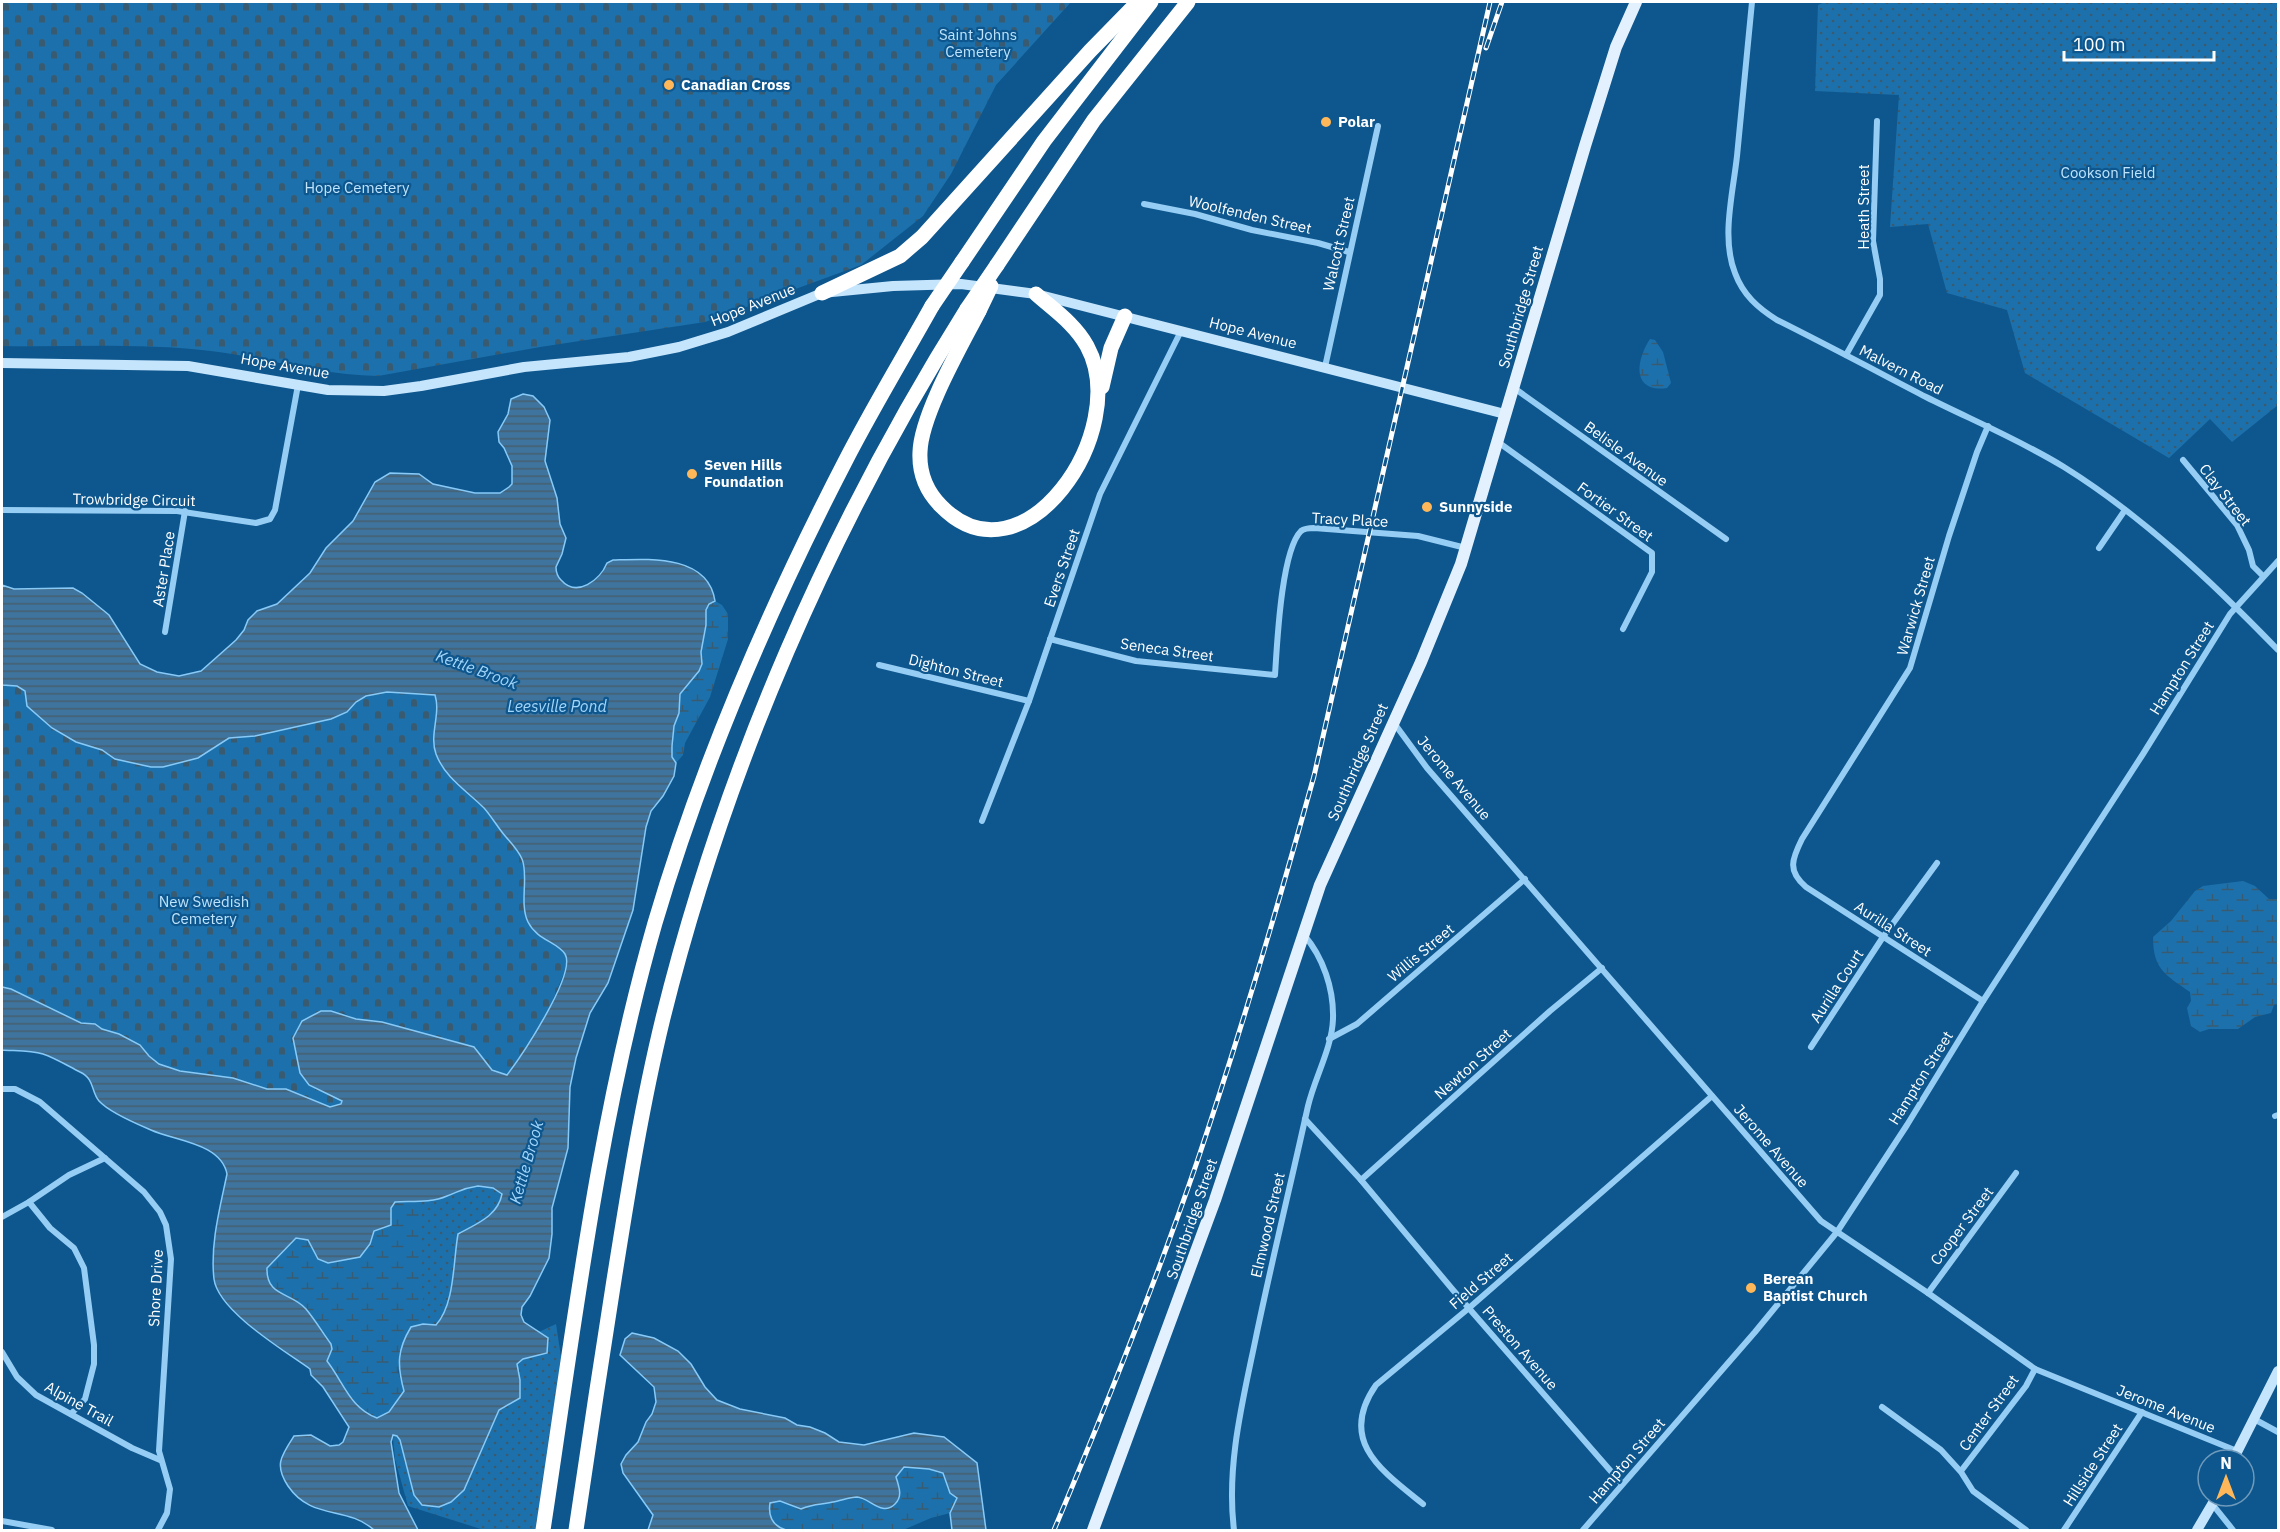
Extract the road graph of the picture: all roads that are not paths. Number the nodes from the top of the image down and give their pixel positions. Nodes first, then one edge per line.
1 (1138, 2) edge
2 (1151, 2) edge
3 (1188, 2) edge
4 (1636, 2) edge
5 (1752, 2) edge
6 (1877, 121) dead end
7 (1378, 126) dead end
8 (1144, 204) dead end
9 (1349, 252) junction
10 (822, 293) junction
11 (1036, 294) junction
12 (973, 310) junction
13 (1125, 316) junction
14 (1181, 330) junction
15 (1846, 356) junction
16 (2, 363) edge
17 (1324, 367) junction
18 (298, 385) junction
19 (1513, 388) junction
20 (1097, 411) junction
21 (1505, 414) junction
22 (1988, 426) junction
23 (1497, 442) junction
24 (2183, 460) dead end
25 (2, 510) edge
26 (2125, 510) junction
27 (185, 511) junction
28 (1726, 539) dead end
29 (1466, 548) junction
30 (2099, 548) dead end
31 (2278, 561) edge
32 (2263, 576) junction
33 (2235, 606) junction
34 (1623, 628) dead end
35 (165, 632) dead end
36 (1050, 639) junction
37 (2278, 650) edge
38 (879, 665) dead end
39 (1276, 668) joint
40 (1029, 701) junction
41 (1393, 723) junction
42 (982, 821) dead end
43 (1937, 863) dead end
44 (1794, 874) joint
45 (1525, 879) junction
46 (1303, 934) junction
47 (1884, 937) junction
48 (1602, 968) junction
49 (1983, 1001) junction
50 (1329, 1039) junction
51 (1811, 1047) dead end
52 (2, 1089) edge
53 (1712, 1096) junction
54 (1305, 1119) junction
55 (105, 1158) junction
56 (2016, 1173) dead end
57 (1361, 1180) junction
58 (29, 1202) junction
59 (2, 1217) edge
60 (1837, 1232) junction
61 (1928, 1293) junction
62 (1469, 1308) junction
63 (2, 1352) edge
64 (2035, 1369) junction
65 (2278, 1371) edge
66 (1882, 1407) dead end
67 (2142, 1412) junction
68 (71, 1414) junction
69 (2254, 1419) junction
70 (2278, 1432) edge
71 (2220, 1448) edge
72 (2239, 1448) edge
73 (160, 1460) junction
74 (1961, 1471) junction
75 (1622, 1484) junction
76 (1423, 1504) dead end
77 (2210, 1508) edge
78 (2220, 1508) edge
79 (2, 1521) edge
80 (52, 1530) edge
81 (158, 1530) edge
82 (543, 1530) edge
83 (576, 1530) edge
84 (1093, 1530) edge
85 (1234, 1530) edge
86 (1583, 1530) edge
87 (2026, 1530) edge
88 (2064, 1530) edge
89 (2197, 1530) edge
90 (2233, 1530) edge

1 - 10 highway
2 - 82 highway, bridge
3 - 12 highway, bridge
4 - 19 main road, Southbridge Street
5 - 15 street, Malvern Road
6 - 15 street, Heath Street
7 - 9 street, Walcott Street
8 - 9 street, Woolfenden Street
9 - 17 street, Walcott Street
10 - 11 main road, Hope Avenue
10 - 18 main road, Hope Avenue
11 - 13 main road, Hope Avenue
11 - 20 highway
12 - 20 highway
12 - 83 highway
13 - 14 main road, Hope Avenue
13 - 20 highway
14 - 17 main road, Hope Avenue
14 - 36 street, Evers Street
15 - 22 street, Malvern Road
16 - 18 main road, Hope Avenue
17 - 21 main road, Hope Avenue
18 - 27 street, Trowbridge Circuit
19 - 21 main road, Southbridge Street
19 - 28 street, Belisle Avenue
21 - 23 main road, Southbridge Street
22 - 26 street, Malvern Road
22 - 44 street, Warwick Street
23 - 29 main road, Southbridge Street
23 - 34 street, Fortier Street
24 - 32 street, Clay Street
25 - 27 street, Trowbridge Circuit
26 - 30 street
26 - 33 street, Malvern Road
27 - 35 street, Aster Place
29 - 39 street, Tracy Place
29 - 41 main road, Southbridge Street
31 - 32 street, Hampton Street
32 - 33 street, Hampton Street
33 - 37 street, Malvern Road
33 - 49 street, Hampton Street
36 - 39 street, Seneca Street
36 - 40 street, Evers Street
38 - 40 street, Dighton Street
40 - 42 street, Evers Street
41 - 45 street, Jerome Avenue
41 - 46 main road, Southbridge Street
43 - 47 street, Aurilla Court
44 - 47 street, Aurilla Street
45 - 48 street, Jerome Avenue
45 - 50 street, Willis Street
46 - 50 street, Elmwood Street
46 - 84 main road, Southbridge Street
47 - 49 street, Aurilla Street
47 - 51 street, Aurilla Court
48 - 53 street, Jerome Avenue
48 - 57 street, Newton Street
49 - 60 street, Hampton Street
50 - 54 street, Elmwood Street
52 - 55 street, Shore Drive
53 - 60 street, Jerome Avenue
53 - 62 street, Field Street
54 - 57 street, Preston Avenue
54 - 85 street, Elmwood Street
55 - 58 street
55 - 73 street, Shore Drive
56 - 61 street, Cooper Street
57 - 62 street, Preston Avenue
58 - 59 street
58 - 68 street
60 - 61 street, Jerome Avenue
60 - 75 street, Hampton Street
61 - 64 street, Jerome Avenue
62 - 75 street, Preston Avenue
62 - 76 street, Field Street
63 - 68 street, Alpine Trail
64 - 67 street, Jerome Avenue
64 - 74 street, Center Street
65 - 69 main road
66 - 74 street
67 - 71 street, Jerome Avenue
67 - 88 street, Hillside Street
68 - 73 street, Alpine Trail
69 - 70 street
69 - 72 main road
73 - 81 street, Shore Drive
74 - 87 street
75 - 86 street, Hampton Street
77 - 89 main road
78 - 90 street
79 - 80 street

